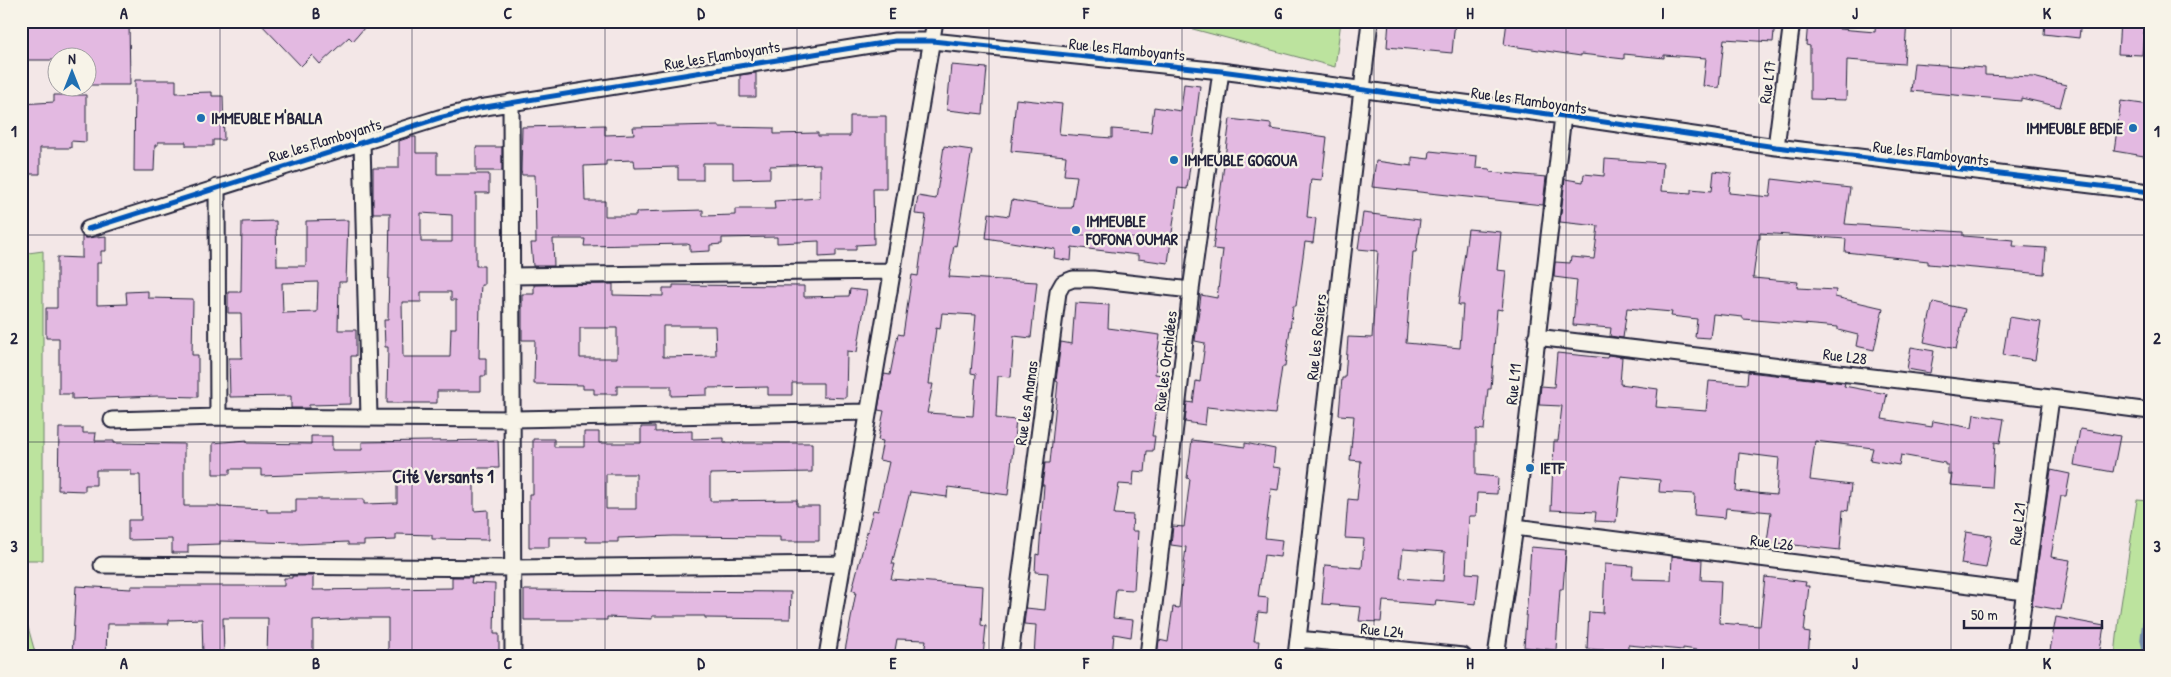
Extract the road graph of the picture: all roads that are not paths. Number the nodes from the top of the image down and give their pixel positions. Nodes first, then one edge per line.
1 (935, 21) edge
2 (1370, 21) edge
3 (1792, 21) edge
4 (932, 41) junction
5 (1221, 71) junction
6 (1360, 90) junction
7 (511, 102) junction
8 (1563, 116) junction
9 (362, 142) junction
10 (1776, 147) junction
11 (217, 187) junction
12 (2150, 192) edge
13 (88, 229) dead end
14 (892, 271) junction
15 (511, 276) junction
16 (1191, 290) junction
17 (1536, 337) junction
18 (2051, 398) junction
19 (2150, 411) edge
20 (867, 412) junction
21 (218, 417) junction
22 (368, 417) junction
23 (514, 419) junction
24 (112, 420) dead end
25 (1515, 527) junction
26 (102, 564) dead end
27 (843, 564) junction
28 (513, 568) junction
29 (2026, 592) junction
30 (1298, 639) junction
31 (513, 656) edge
32 (827, 656) edge
33 (1010, 656) edge
34 (1148, 656) edge
35 (1296, 656) edge
36 (1463, 656) edge
37 (1496, 656) edge
38 (2016, 656) edge

1 - 4 street
2 - 6 street, Rue les Rosiers
3 - 10 street, Rue L17
4 - 5 street, Rue les Flamboyants
4 - 7 street, Rue les Flamboyants
4 - 14 street
5 - 6 street, Rue les Flamboyants
5 - 16 street, Rue les Orchidées
6 - 8 street, Rue les Flamboyants
6 - 30 street, Rue les Rosiers
7 - 9 street, Rue les Flamboyants
7 - 15 street
8 - 10 street, Rue les Flamboyants
8 - 17 street, Rue L11
9 - 11 street, Rue les Flamboyants
9 - 22 street
10 - 12 street, Rue les Flamboyants
11 - 13 street, Rue les Flamboyants
11 - 21 street
14 - 15 street
14 - 20 street
15 - 23 street
16 - 33 street, Rue les Ananas
16 - 34 street, Rue les Orchidées
17 - 18 street, Rue L28
17 - 25 street, Rue L11
18 - 19 street, Rue L28
18 - 29 street, Rue L21
20 - 23 street
20 - 27 street
21 - 22 street
21 - 24 street
22 - 23 street
23 - 28 street
25 - 29 street, Rue L26
25 - 37 street, Rue L11
26 - 28 street
27 - 28 street
27 - 32 street
28 - 31 street
29 - 38 street, Rue L21
30 - 35 street, Rue les Rosiers
30 - 36 street, Rue L24

